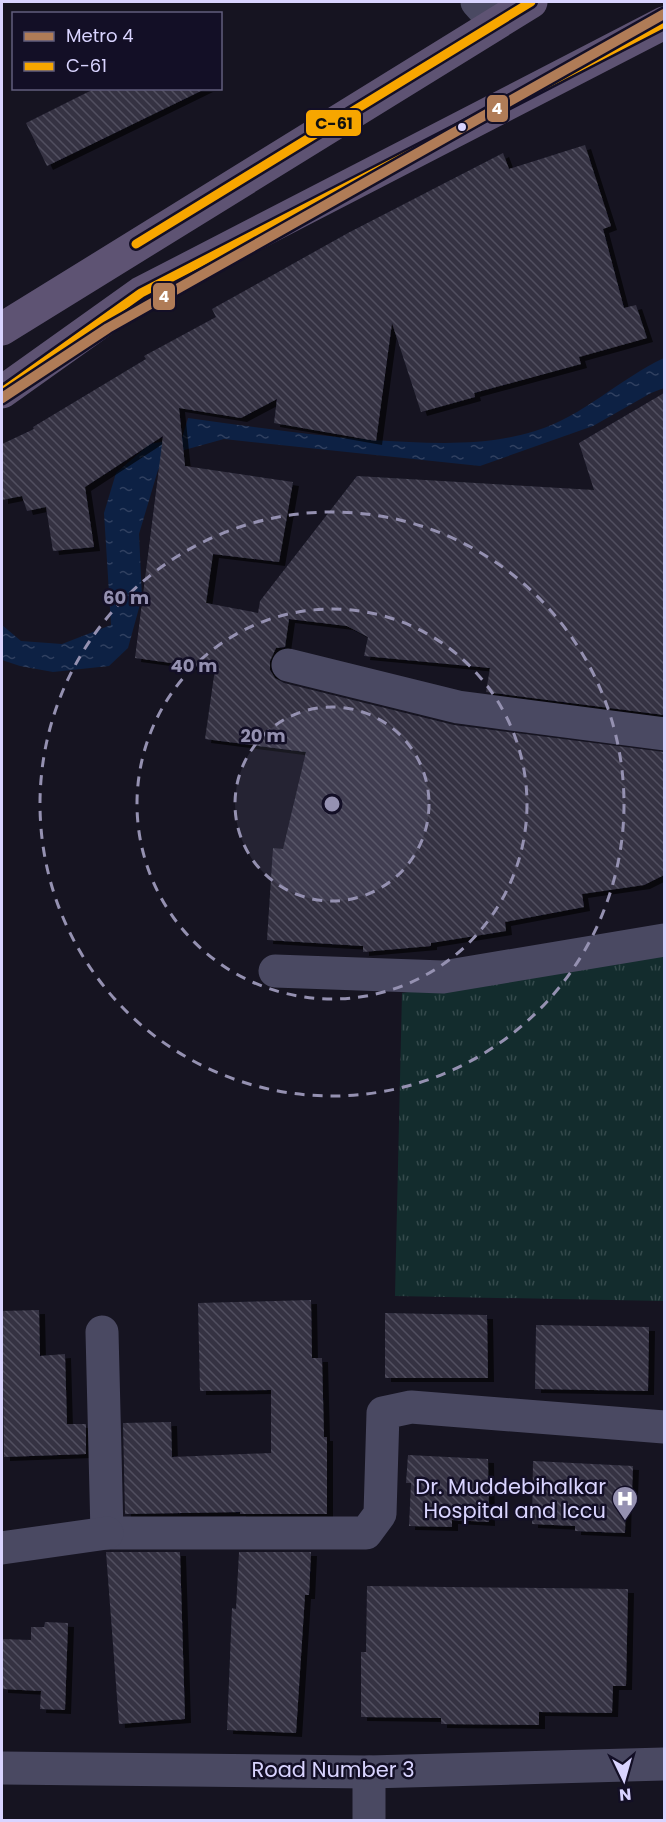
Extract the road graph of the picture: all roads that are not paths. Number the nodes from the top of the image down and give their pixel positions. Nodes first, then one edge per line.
1 (531, 2) edge
2 (486, 12) edge
3 (664, 23) edge
4 (128, 249) junction
5 (151, 287) junction
6 (2, 329) edge
7 (2, 392) edge
8 (288, 665) dead end
9 (664, 734) edge
10 (664, 940) edge
11 (275, 971) dead end
12 (102, 1332) dead end
13 (664, 1427) edge
14 (107, 1533) junction
15 (2, 1548) edge
16 (664, 1764) edge
17 (2, 1768) edge
18 (369, 1772) junction
19 (369, 1821) edge

1 - 2 main road
2 - 4 main road
3 - 5 main road
4 - 5 main road
4 - 6 main road
5 - 7 main road
8 - 9 street
10 - 11 street
12 - 14 street
13 - 14 street
14 - 15 street
16 - 18 street, Road Number 3
17 - 18 street, Road Number 3
18 - 19 street

